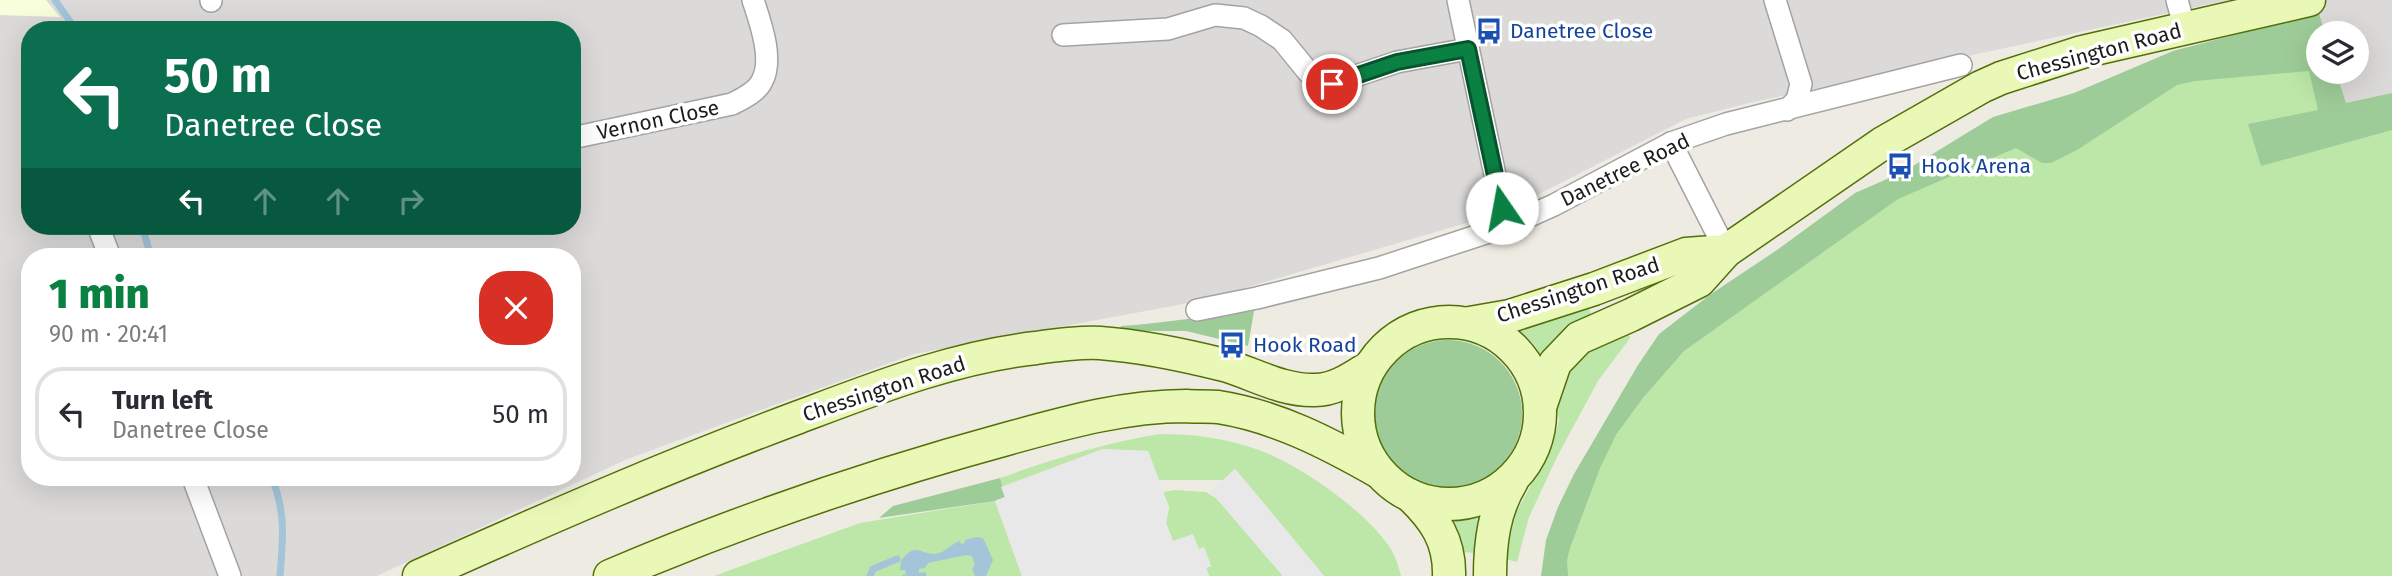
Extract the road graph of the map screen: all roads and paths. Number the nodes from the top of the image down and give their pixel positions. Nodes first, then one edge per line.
1 (753, 0) edge
2 (1458, 0) edge
3 (1775, 0) edge
4 (2309, 0) edge
5 (2181, 15) edge
6 (1063, 35) dead end
7 (1468, 49) junction
8 (1961, 65) dead end
9 (1787, 110) junction
10 (581, 136) edge
11 (1671, 143) junction
12 (1518, 220) junction
13 (1726, 251) junction
14 (1197, 310) dead end
15 (1470, 323) junction
16 (1368, 368) junction
17 (1539, 407) junction
18 (1526, 460) junction
19 (1379, 472) junction
20 (196, 486) edge
21 (1410, 495) junction
22 (230, 576) edge
23 (419, 576) edge
24 (610, 576) edge
25 (1449, 576) edge
26 (1490, 576) edge

1 - 10 street, Vernon Close
2 - 7 street
3 - 9 street
4 - 5 main road, Chessington Road
5 - 13 main road, Chessington Road
6 - 7 street
7 - 12 street
8 - 9 street, Danetree Road
9 - 11 street, Danetree Road
11 - 12 street, Danetree Road
11 - 13 street
12 - 14 street
13 - 15 main road, Chessington Road
13 - 17 main road, Chessington Road
15 - 16 main road, Chessington Road
15 - 17 main road, Chessington Road
16 - 19 main road, Chessington Road
16 - 23 main road, Chessington Road
17 - 18 main road, Chessington Road
18 - 21 main road, Chessington Road
18 - 26 main road
19 - 21 main road, Chessington Road
19 - 24 main road, Chessington Road
20 - 22 street
21 - 25 main road

